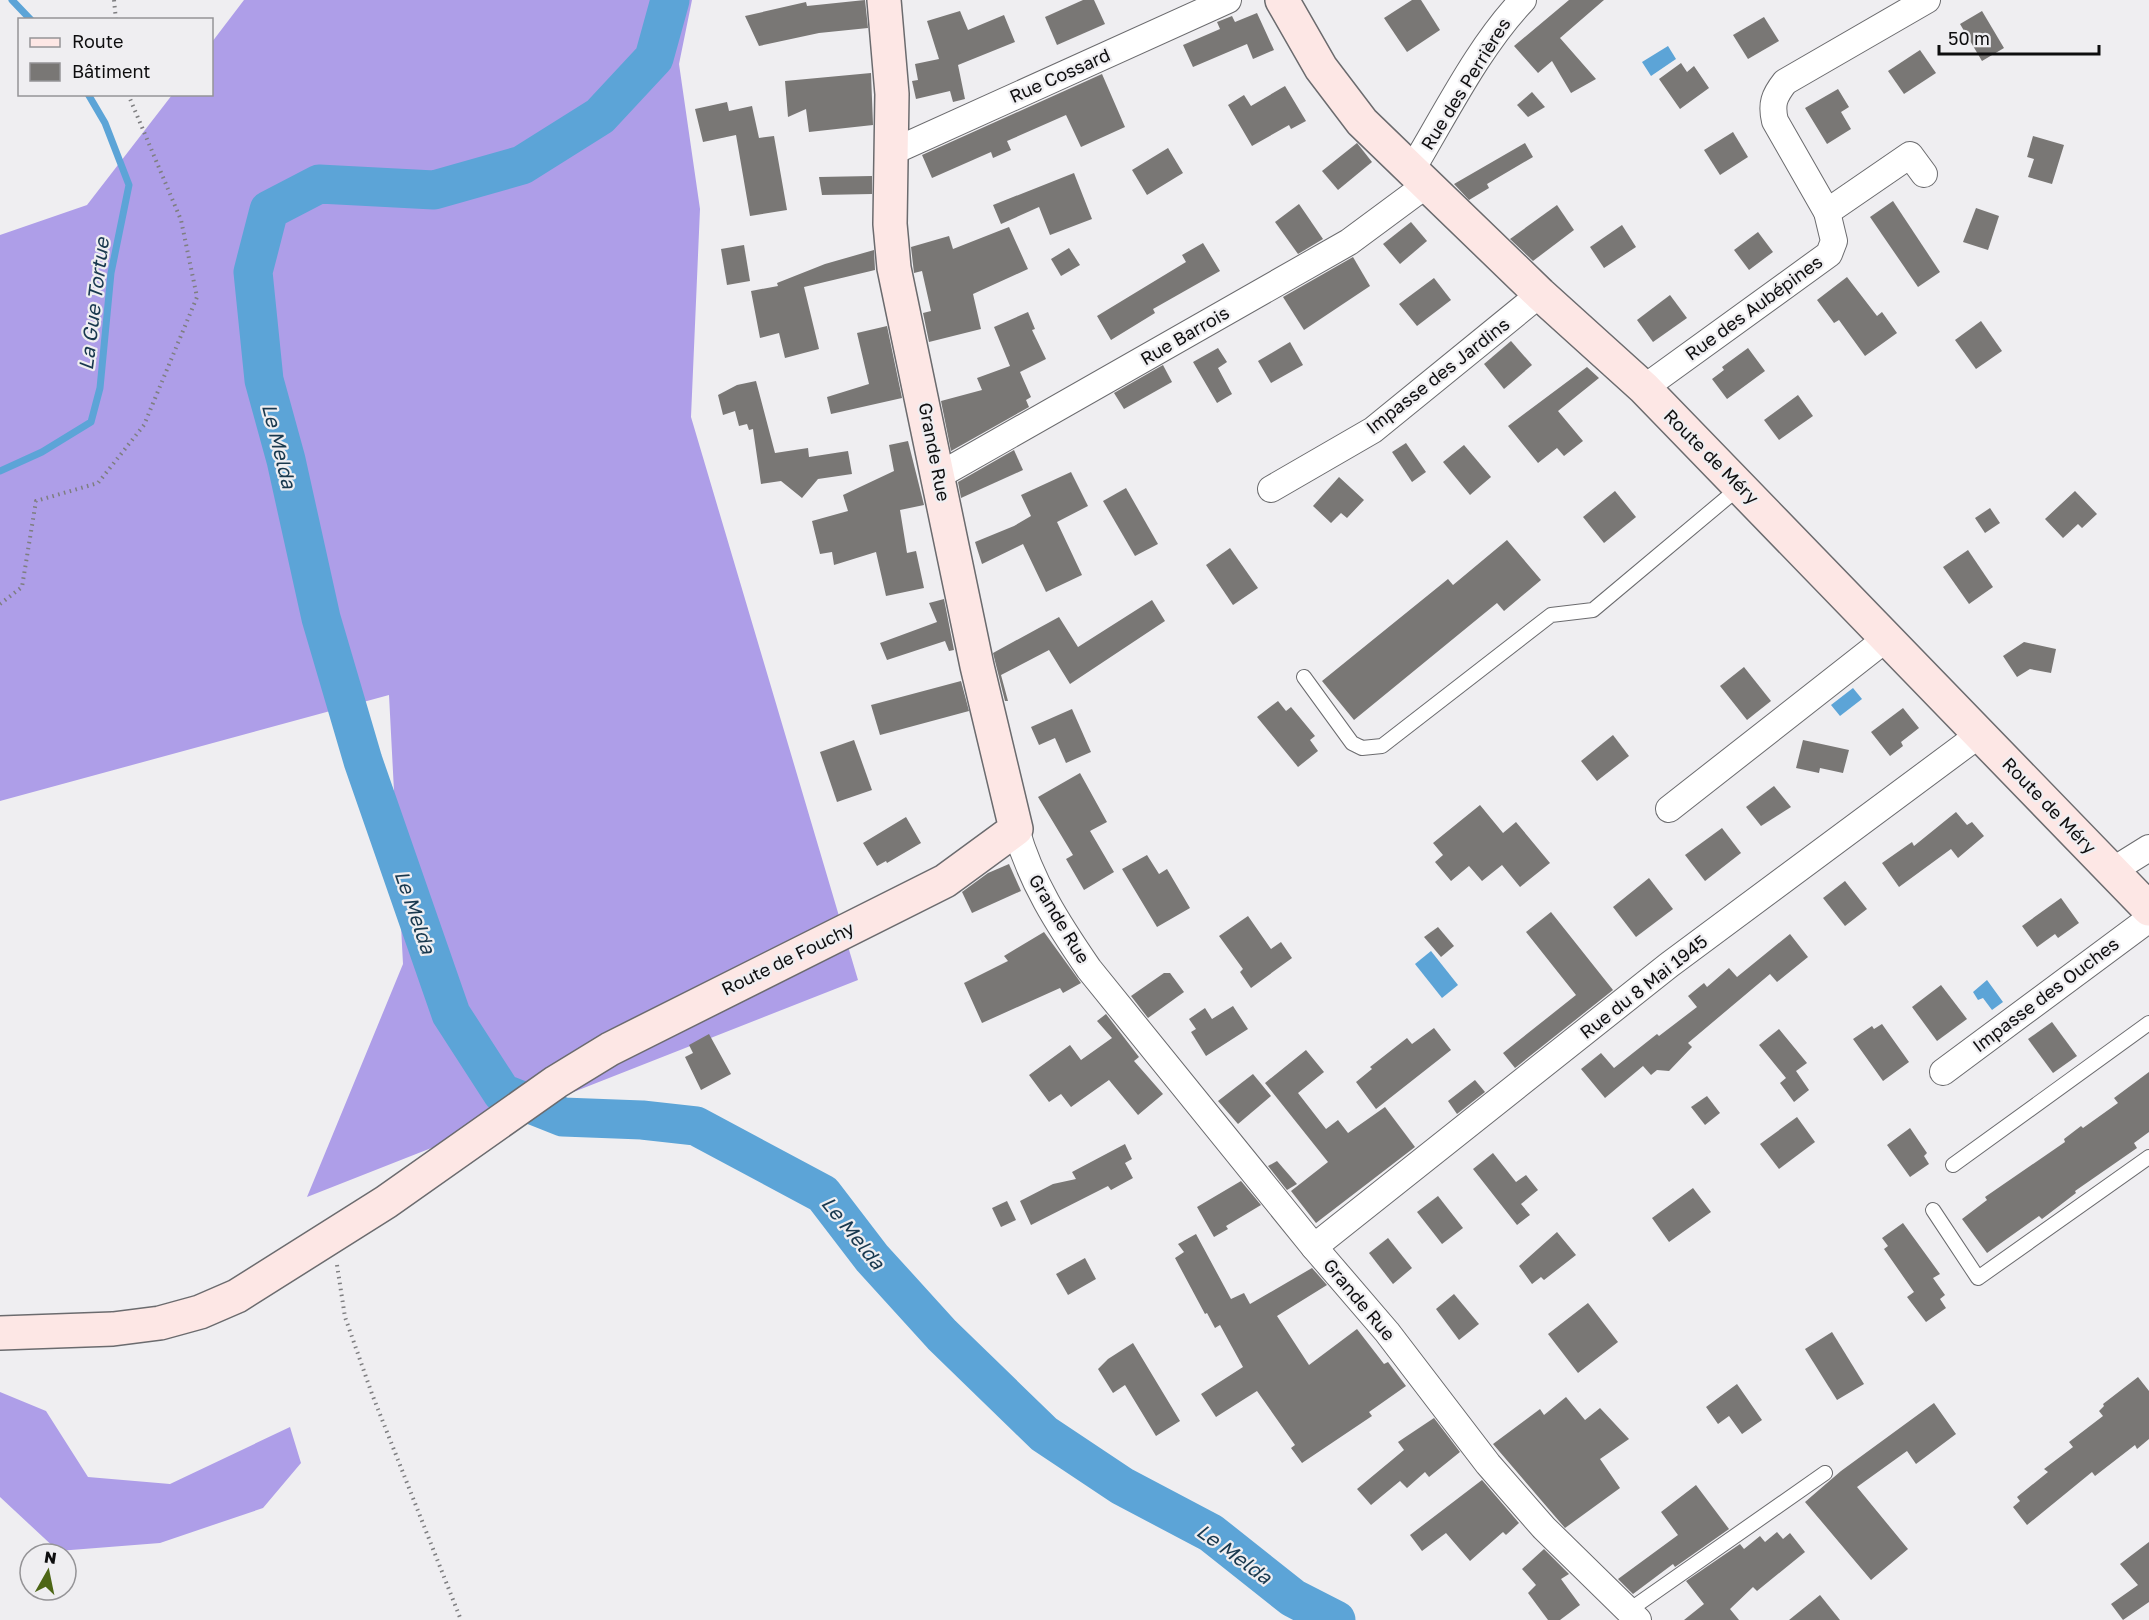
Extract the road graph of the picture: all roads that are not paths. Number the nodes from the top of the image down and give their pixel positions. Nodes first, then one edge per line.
1 (884, 0) edge
2 (1228, 0) edge
3 (1282, 0) edge
4 (1523, 0) edge
5 (1927, 0) edge
6 (892, 152) junction
7 (1924, 174) dead end
8 (1419, 178) junction
9 (1827, 212) junction
10 (1540, 294) junction
11 (1644, 388) junction
12 (938, 476) junction
13 (1741, 486) junction
14 (1271, 489) dead end
15 (1887, 638) junction
16 (1304, 677) dead end
17 (1980, 734) junction
18 (1669, 809) dead end
19 (1016, 829) junction
20 (2149, 848) edge
21 (2112, 871) junction
22 (2149, 909) edge
23 (2149, 919) edge
24 (2149, 1023) edge
25 (1943, 1072) dead end
26 (2149, 1157) edge
27 (1953, 1165) dead end
28 (1933, 1210) dead end
29 (1314, 1247) junction
30 (0, 1332) edge
31 (1825, 1473) dead end
32 (1633, 1615) edge

1 - 6 street, Grande Rue
2 - 6 street, Rue Cossard
3 - 8 street, Route de Méry
4 - 8 street, Rue des Perrières
5 - 9 street, Rue des Aubépines
6 - 12 street, Grande Rue
7 - 9 street
8 - 10 street, Route de Méry
8 - 12 street, Rue Barrois
9 - 11 street, Rue des Aubépines
10 - 11 street, Route de Méry
10 - 14 street, Impasse des Jardins
11 - 13 street, Route de Méry
12 - 19 street, Grande Rue
13 - 15 street, Route de Méry
13 - 16 lane
15 - 17 street, Route de Méry
15 - 18 street
17 - 21 street, Route de Méry
17 - 29 street, Rue du 8 Mai 1945
19 - 29 street, Grande Rue
19 - 30 street, Route de Fouchy
20 - 21 street
21 - 22 street, Route de Méry
23 - 25 street, Impasse des Ouches
24 - 27 lane
26 - 28 lane
29 - 32 street, Grande Rue
31 - 32 lane

